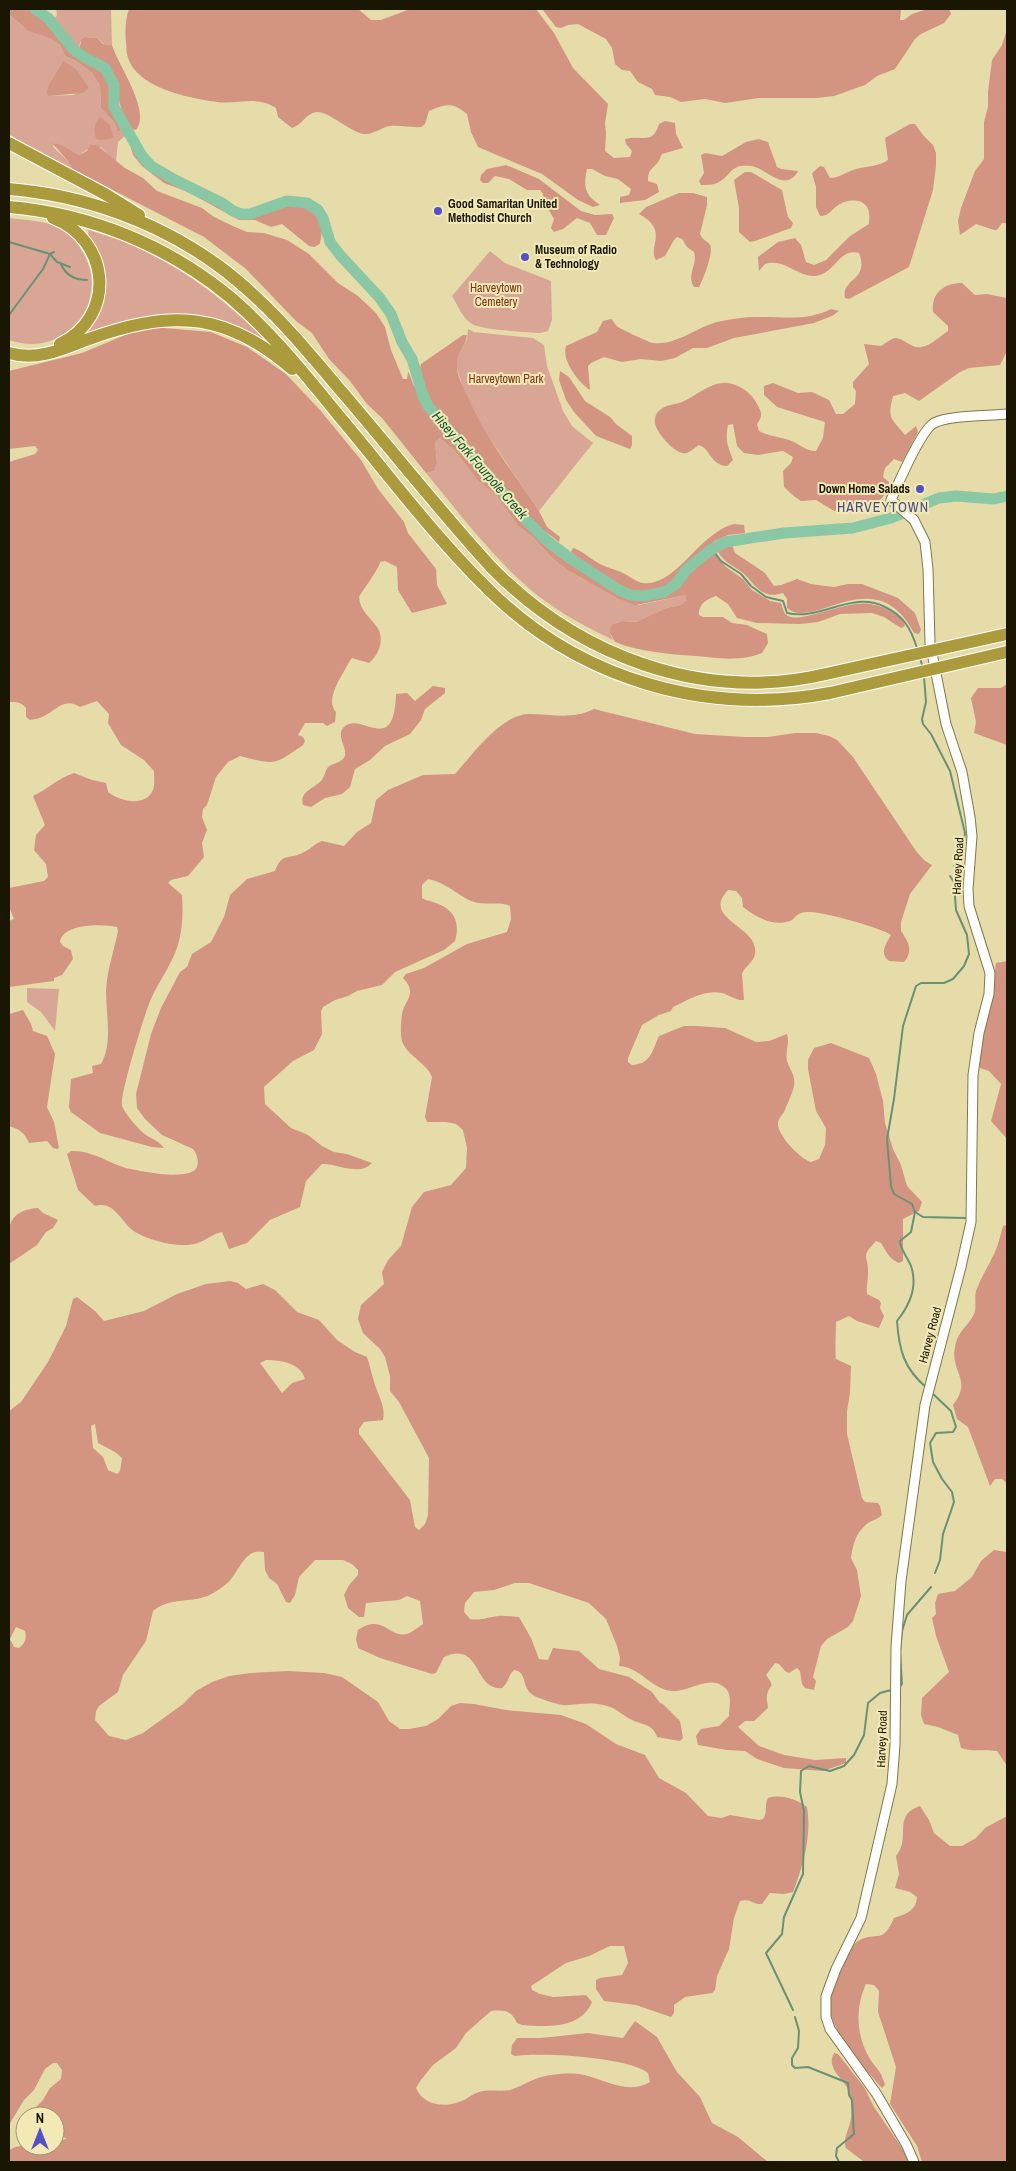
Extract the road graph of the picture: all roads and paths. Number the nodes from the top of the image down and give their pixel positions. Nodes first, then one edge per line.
1 (9, 143) edge
2 (9, 189) edge
3 (9, 206) edge
4 (24, 208) junction
5 (159, 230) junction
6 (9, 347) edge
7 (9, 353) edge
8 (321, 394) junction
9 (1007, 414) edge
10 (1007, 634) edge
11 (1007, 652) edge
12 (914, 2162) edge

1 - 5 highway
2 - 5 highway
3 - 4 highway
4 - 6 highway
4 - 8 highway
5 - 10 highway, bridge
7 - 8 highway
8 - 11 highway, bridge
9 - 12 street, Harvey Road

